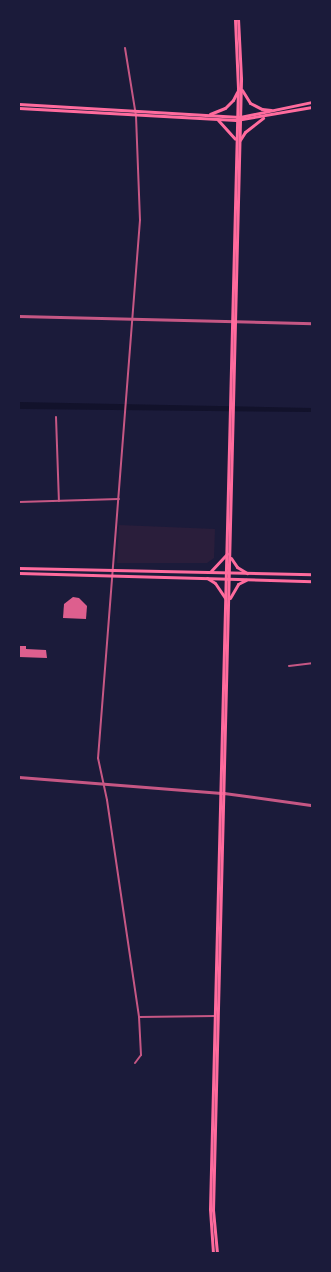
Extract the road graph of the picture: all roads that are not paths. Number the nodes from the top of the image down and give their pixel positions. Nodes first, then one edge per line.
1 (235, 19) edge
2 (238, 19) edge
3 (125, 48) dead end
4 (240, 88) junction
5 (312, 102) edge
6 (19, 104) edge
7 (312, 107) edge
8 (19, 108) edge
9 (135, 111) junction
10 (275, 111) junction
11 (209, 115) junction
12 (136, 116) junction
13 (266, 117) junction
14 (238, 118) junction
15 (218, 120) junction
16 (238, 142) junction
17 (19, 316) edge
18 (131, 318) junction
19 (234, 322) junction
20 (312, 323) edge
21 (56, 417) dead end
22 (119, 499) junction
23 (59, 501) junction
24 (19, 502) edge
25 (229, 555) junction
26 (19, 568) edge
27 (114, 570) junction
28 (210, 572) junction
29 (19, 573) edge
30 (228, 573) junction
31 (247, 573) junction
32 (312, 574) edge
33 (114, 575) junction
34 (207, 578) junction
35 (228, 579) junction
36 (246, 580) junction
37 (312, 581) edge
38 (227, 600) junction
39 (312, 663) edge
40 (288, 666) dead end
41 (19, 777) edge
42 (104, 784) junction
43 (223, 793) junction
44 (312, 805) edge
45 (215, 1016) junction
46 (140, 1017) junction
47 (135, 1063) dead end
48 (213, 1253) edge
49 (217, 1253) edge

1 - 4 main road
2 - 4 main road
3 - 9 street
4 - 10 main road
4 - 11 main road
4 - 14 main road
5 - 10 main road
6 - 9 main road
7 - 13 main road
8 - 12 main road
9 - 11 main road
9 - 12 street
10 - 14 main road
11 - 14 main road
12 - 15 main road
12 - 18 street
13 - 14 main road
13 - 16 main road
14 - 15 main road
14 - 16 main road
15 - 16 main road
16 - 19 main road
17 - 18 street
18 - 19 street
18 - 22 street
19 - 20 street
19 - 25 main road
21 - 23 street
22 - 23 street
22 - 27 street
23 - 24 street
25 - 28 main road
25 - 30 main road
25 - 31 main road
26 - 27 main road
27 - 28 main road
27 - 33 street
28 - 30 main road
29 - 33 main road
30 - 31 main road
30 - 35 main road
31 - 32 main road
33 - 34 main road
33 - 42 street
34 - 35 main road
34 - 38 main road
35 - 36 main road
35 - 38 main road
36 - 37 main road
36 - 38 main road
38 - 43 main road
39 - 40 street
41 - 42 street
42 - 43 street
42 - 46 street
43 - 44 street
43 - 45 main road
43 - 49 main road
45 - 46 street
45 - 48 main road
46 - 47 street

